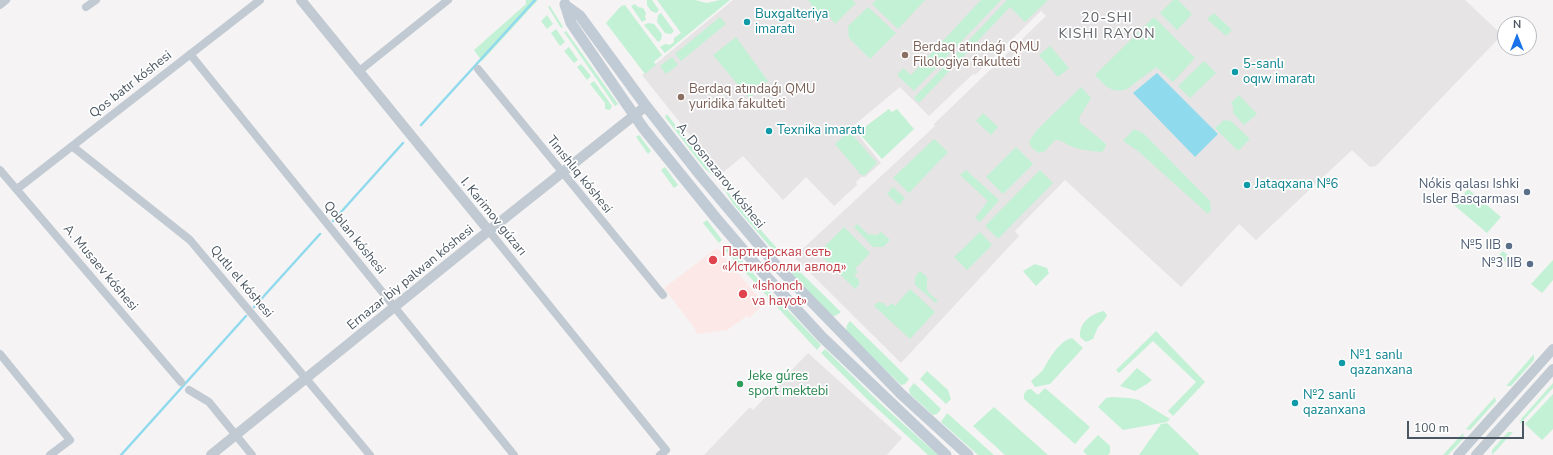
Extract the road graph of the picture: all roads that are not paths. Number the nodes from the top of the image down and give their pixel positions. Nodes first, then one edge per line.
1 (6, 0) edge
2 (96, 0) edge
3 (260, 0) edge
4 (301, 0) edge
5 (448, 0) edge
6 (566, 2) edge
7 (0, 5) edge
8 (86, 7) dead end
9 (190, 54) junction
10 (478, 69) dead end
11 (358, 72) junction
12 (646, 106) junction
13 (634, 116) junction
14 (72, 146) junction
15 (0, 170) edge
16 (562, 173) junction
17 (17, 189) junction
18 (489, 231) junction
19 (663, 295) dead end
20 (394, 307) junction
21 (1553, 350) edge
22 (0, 354) edge
23 (1553, 369) edge
24 (307, 379) junction
25 (181, 382) dead end
26 (189, 390) dead end
27 (1506, 402) junction
28 (1515, 410) junction
29 (236, 435) junction
30 (663, 452) edge
31 (50, 455) edge
32 (211, 455) edge
33 (252, 455) edge
34 (370, 455) edge
35 (514, 455) edge
36 (946, 455) edge
37 (968, 455) edge
38 (1458, 455) edge
39 (1476, 455) edge

1 - 7 street
2 - 8 street
3 - 9 street, Qos batır kóshesi
4 - 11 street, I. Karimov gúzarı
5 - 11 street
6 - 12 main road, A. Dosnazarov kóshesi
6 - 13 main road, A. Dosnazarov kóshesi
9 - 14 street, Qos batır kóshesi
9 - 20 street, Qoblan kóshesi
10 - 16 street, Tınıshlıq kóshesi
11 - 18 street, I. Karimov gúzarı
12 - 13 street, Ernazar biy palwan kóshesi
12 - 37 main road, A. Dosnazarov kóshesi
13 - 16 street, Ernazar biy palwan kóshesi
13 - 36 main road, A. Dosnazarov kóshesi
14 - 17 street, Qos batır kóshesi
14 - 24 street, Qutlı el kóshesi
15 - 17 street, A. Musaev kóshesi
16 - 18 street, Ernazar biy palwan kóshesi
16 - 19 street, Tınıshlıq kóshesi
17 - 25 street, A. Musaev kóshesi
18 - 20 street, Ernazar biy palwan kóshesi
18 - 30 street, I. Karimov gúzarı
20 - 24 street, Ernazar biy palwan kóshesi
20 - 35 street, Qoblan kóshesi
21 - 27 street
22 - 31 street
23 - 28 street
24 - 29 street, Ernazar biy palwan kóshesi
24 - 34 street, Qutlı el kóshesi
26 - 29 street
27 - 28 street
27 - 38 street
28 - 39 street
29 - 32 street, Ernazar biy palwan kóshesi
29 - 33 street

